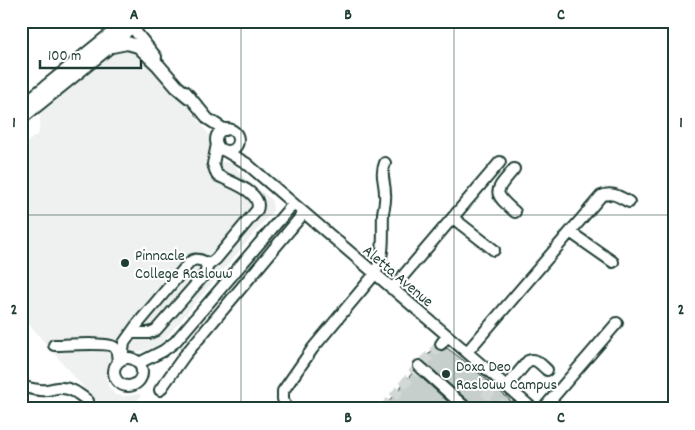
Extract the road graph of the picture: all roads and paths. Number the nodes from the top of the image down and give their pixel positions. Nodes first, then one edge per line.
1 (131, 23) edge
2 (109, 47) junction
3 (189, 96) junction
4 (21, 107) edge
5 (21, 118) edge
6 (208, 119) junction
7 (225, 130) junction
8 (238, 140) junction
9 (219, 145) junction
10 (500, 162) dead end
11 (246, 163) junction
12 (385, 163) dead end
13 (514, 169) dead end
14 (489, 175) junction
15 (502, 184) junction
16 (629, 202) dead end
17 (292, 204) junction
18 (515, 212) dead end
19 (303, 214) junction
20 (453, 218) junction
21 (570, 232) junction
22 (494, 250) dead end
23 (613, 262) dead end
24 (207, 266) junction
25 (374, 274) junction
26 (392, 289) junction
27 (617, 323) dead end
28 (132, 334) junction
29 (124, 342) junction
30 (54, 345) dead end
31 (102, 345) junction
32 (467, 352) junction
33 (120, 360) junction
34 (139, 363) junction
35 (419, 366) dead end
36 (547, 370) dead end
37 (21, 386) edge
38 (504, 389) junction
39 (160, 390) dead end
40 (88, 401) dead end
41 (289, 409) edge
42 (467, 409) edge
43 (533, 409) edge
44 (542, 409) edge

1 - 2 main road
1 - 3 street
1 - 4 main road
2 - 3 main road
2 - 5 main road
3 - 6 street
6 - 7 street
6 - 9 street
7 - 8 street
7 - 9 street
8 - 9 street
8 - 11 street, Aletta Avenue
9 - 11 street, Aletta Avenue
9 - 24 street
10 - 14 street
11 - 17 street, Aletta Avenue
12 - 25 street
13 - 15 street
14 - 15 street
14 - 20 street
15 - 18 street
16 - 21 street
17 - 19 street, Aletta Avenue
17 - 34 street
19 - 25 street, Aletta Avenue
19 - 39 street
20 - 22 street
20 - 26 street
21 - 23 street
21 - 32 street
24 - 28 street
24 - 28 street
25 - 26 street, Aletta Avenue
25 - 41 street
26 - 32 street, Aletta Avenue
27 - 44 street
28 - 29 street
29 - 31 street
29 - 33 street
30 - 31 street
31 - 33 street
32 - 38 street, Aletta Avenue
33 - 34 street
33 - 34 street
35 - 42 street
36 - 38 street
37 - 40 street
38 - 43 street, Aletta Avenue

